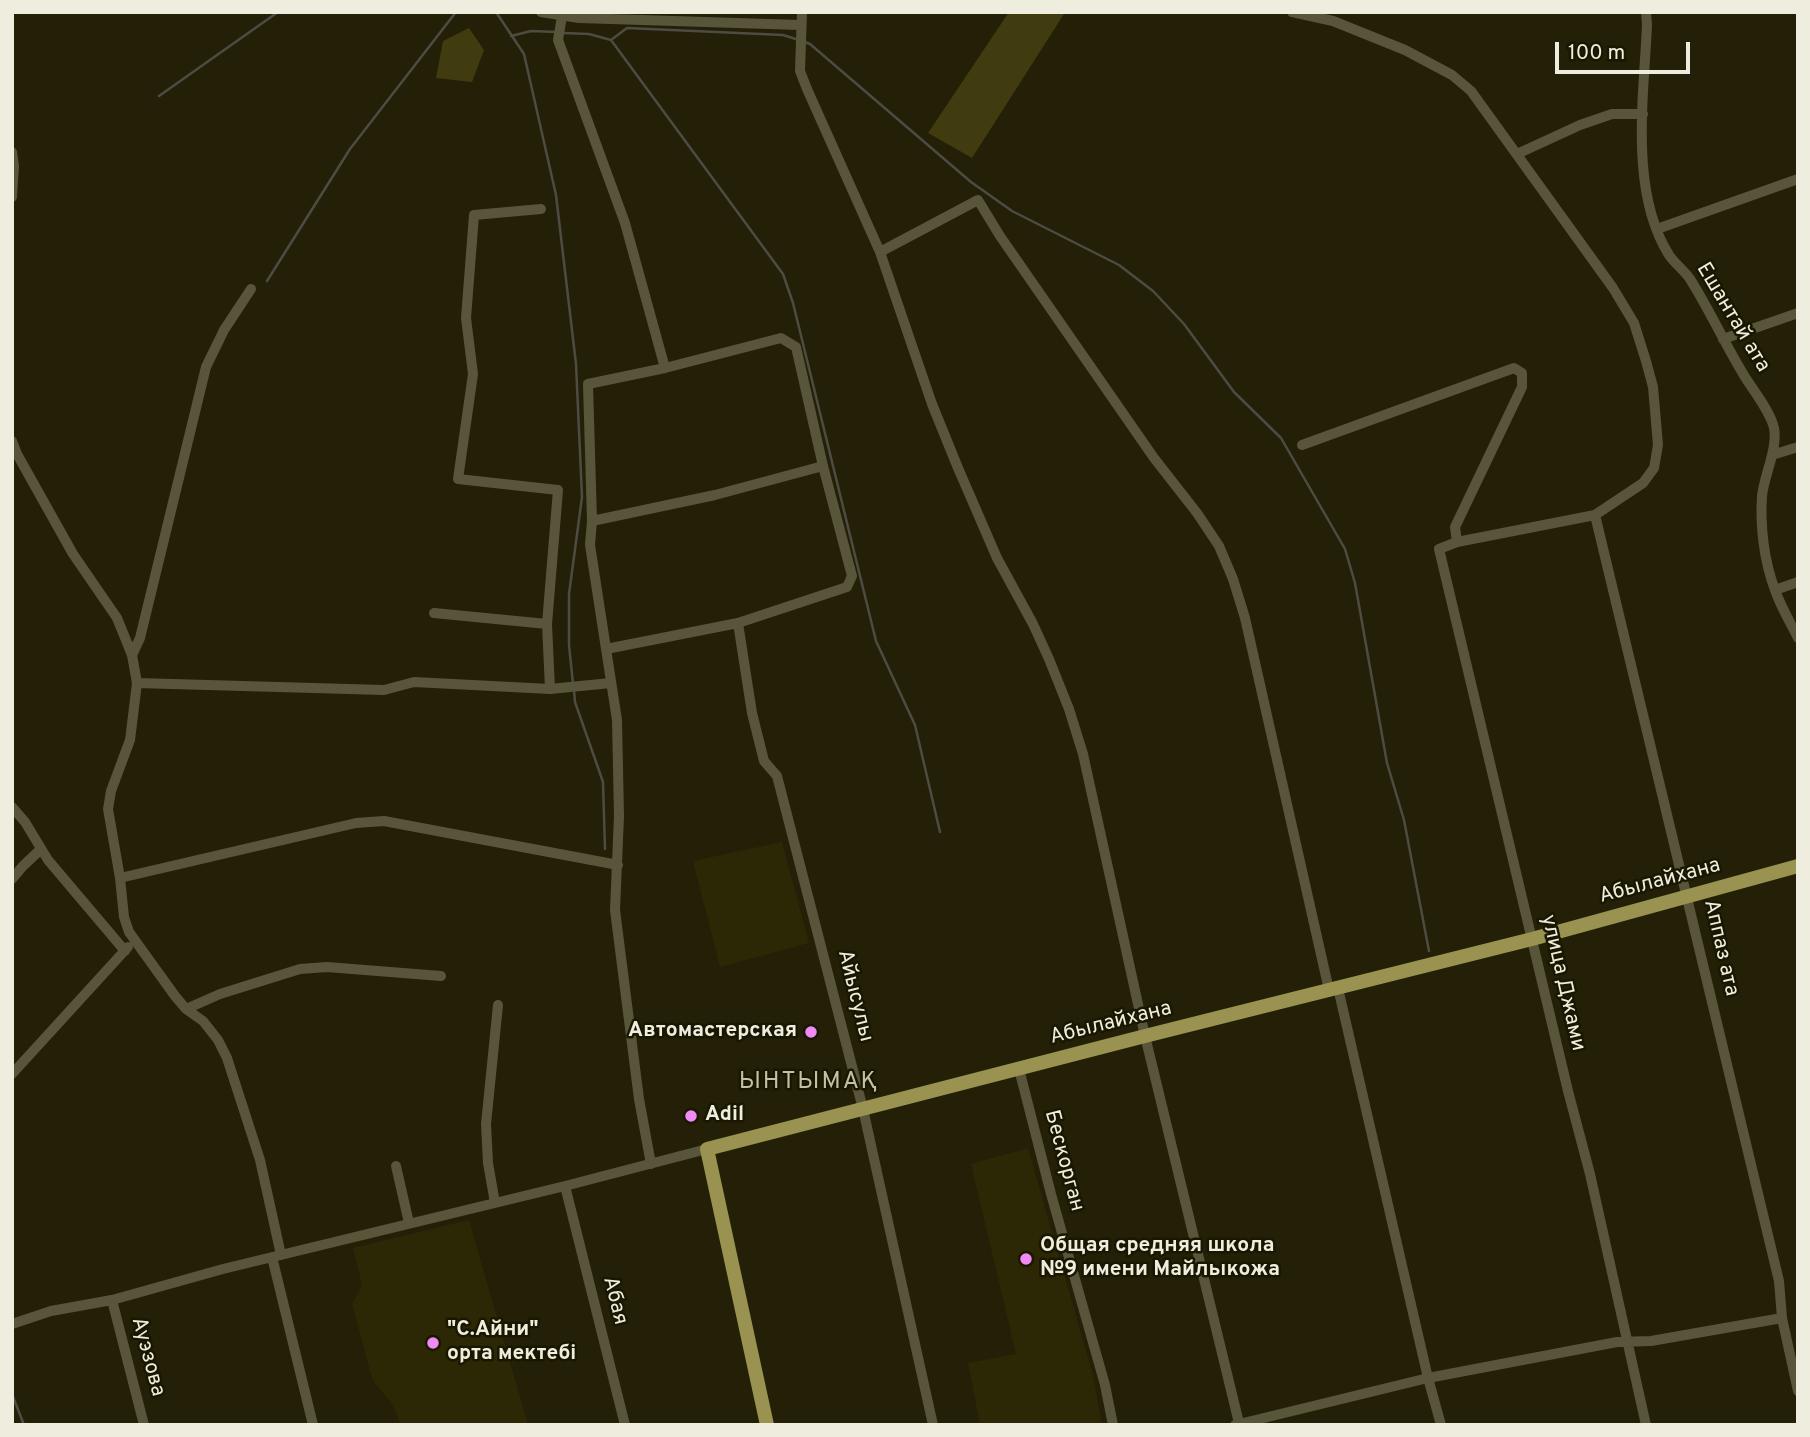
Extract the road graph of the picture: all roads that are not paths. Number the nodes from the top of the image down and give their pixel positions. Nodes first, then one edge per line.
1 (541, 12) edge
2 (802, 12) edge
3 (1292, 12) edge
4 (1646, 12) edge
5 (582, 15) edge
6 (562, 16) junction
7 (800, 25) junction
8 (1643, 114) junction
9 (12, 152) edge
10 (1517, 154) junction
11 (1798, 179) edge
12 (12, 198) edge
13 (541, 209) dead end
14 (1657, 229) junction
15 (880, 252) junction
16 (251, 289) dead end
17 (1798, 313) edge
18 (1723, 339) junction
19 (666, 368) junction
20 (12, 441) edge
21 (1302, 445) dead end
22 (1798, 447) edge
23 (1772, 455) junction
24 (823, 466) junction
25 (1595, 515) junction
26 (592, 521) junction
27 (1457, 542) junction
28 (1798, 582) edge
29 (1775, 590) junction
30 (434, 613) dead end
31 (738, 623) junction
32 (547, 624) junction
33 (1798, 638) edge
34 (606, 649) junction
35 (132, 655) junction
36 (137, 683) junction
37 (611, 683) junction
38 (550, 690) junction
39 (12, 807) edge
40 (41, 849) junction
41 (618, 864) junction
42 (1798, 866) edge
43 (120, 878) junction
44 (12, 879) edge
45 (1688, 896) junction
46 (1532, 939) junction
47 (135, 940) junction
48 (125, 951) junction
49 (441, 976) dead end
50 (1334, 989) junction
51 (498, 1005) dead end
52 (186, 1009) junction
53 (1144, 1036) junction
54 (1019, 1069) junction
55 (12, 1074) edge
56 (863, 1109) junction
57 (707, 1149) junction
58 (651, 1164) junction
59 (396, 1166) dead end
60 (565, 1186) junction
61 (495, 1203) junction
62 (409, 1223) junction
63 (276, 1256) junction
64 (112, 1300) junction
65 (1782, 1318) junction
66 (12, 1324) edge
67 (1627, 1342) junction
68 (1428, 1378) junction
69 (1798, 1391) edge
70 (1237, 1424) edge
71 (145, 1425) edge
72 (313, 1425) edge
73 (625, 1425) edge
74 (767, 1425) edge
75 (933, 1425) edge
76 (1113, 1425) edge
77 (1441, 1425) edge
78 (1646, 1425) edge

1 - 6 street
2 - 7 street
3 - 10 street
4 - 8 street, Ешантай ата
5 - 6 street
5 - 7 street
6 - 19 street
7 - 15 street
8 - 10 street
8 - 14 street, Ешантай ата
9 - 12 street
10 - 25 street
11 - 14 street
13 - 32 street
14 - 18 street, Ешантай ата
15 - 50 street
15 - 53 street
16 - 35 street
17 - 18 street
18 - 23 street, Ешантай ата
19 - 24 street
19 - 26 street
20 - 35 street
21 - 27 street
22 - 23 street
23 - 29 street, Ешантай ата
24 - 26 street
24 - 31 street
25 - 27 street
25 - 45 street, Аппаз ата
26 - 34 street
27 - 46 street, улица Джами
28 - 29 street
29 - 33 street, Ешантай ата
30 - 32 street
31 - 34 street
31 - 56 street, Айысулы
32 - 38 street
34 - 37 street
35 - 36 street
36 - 38 street
36 - 43 street
37 - 38 street
37 - 41 street
39 - 40 street
40 - 44 street
40 - 48 street
41 - 43 street
41 - 58 street
42 - 45 main road, Абылайхана
43 - 47 street
45 - 46 main road, Абылайхана
45 - 65 street, Аппаз ата
46 - 50 main road, Абылайхана
46 - 67 street, улица Джами
47 - 48 street
47 - 52 street
48 - 55 street
49 - 52 street
50 - 53 main road, Абылайхана
50 - 68 street
51 - 61 street
52 - 63 street
53 - 54 main road, Абылайхана
53 - 70 street
54 - 56 main road, Абылайхана
54 - 76 street, Бескорган
56 - 57 main road, Абылайхана
56 - 75 street, Айысулы
57 - 58 street
57 - 74 main road
58 - 60 street
59 - 62 street
60 - 61 street
60 - 73 street, Абая
61 - 62 street
62 - 63 street
63 - 64 street
63 - 72 street
64 - 66 street
64 - 71 street, Ауэзова
65 - 67 street
65 - 69 street, Аппаз ата
67 - 68 street
67 - 78 street, улица Джами
68 - 70 street
68 - 77 street

